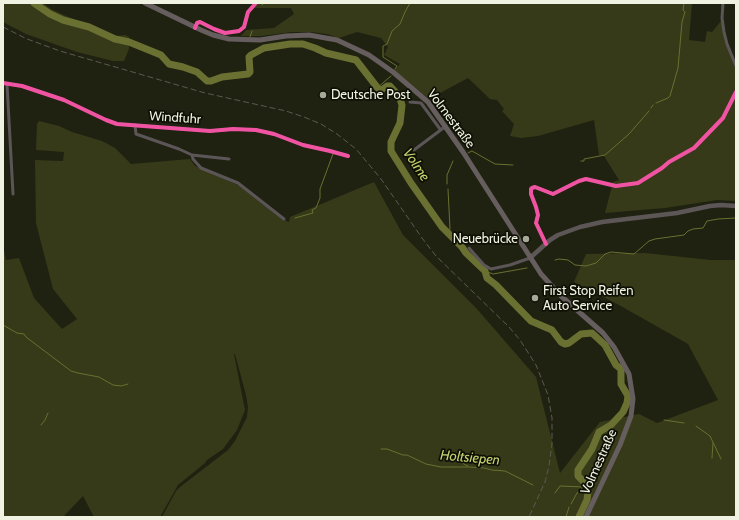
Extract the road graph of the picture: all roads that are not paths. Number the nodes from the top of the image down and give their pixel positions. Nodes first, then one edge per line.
1 (145, 3) edge
2 (256, 3) edge
3 (723, 3) edge
4 (195, 28) junction
5 (736, 66) edge
6 (3, 83) edge
7 (7, 84) junction
8 (736, 92) edge
9 (410, 102) dead end
10 (135, 125) junction
11 (446, 126) junction
12 (440, 130) junction
13 (414, 150) dead end
14 (192, 155) junction
15 (348, 156) dead end
16 (229, 159) dead end
17 (13, 194) dead end
18 (736, 206) edge
19 (284, 219) dead end
20 (546, 244) junction
21 (469, 248) dead end
22 (530, 258) junction
23 (586, 517) edge

1 - 4 main road, Volmestraße
2 - 4 street
3 - 5 street
4 - 11 main road, Volmestraße
6 - 7 street, Windfuhr
7 - 10 street, Windfuhr
7 - 17 street
8 - 20 street
9 - 12 street
10 - 14 street
10 - 15 street, Windfuhr
11 - 12 street
11 - 22 main road, Volmestraße
12 - 13 street
14 - 16 street
14 - 19 street
18 - 20 main road
20 - 22 main road
21 - 22 street
22 - 23 main road, Volmestraße

